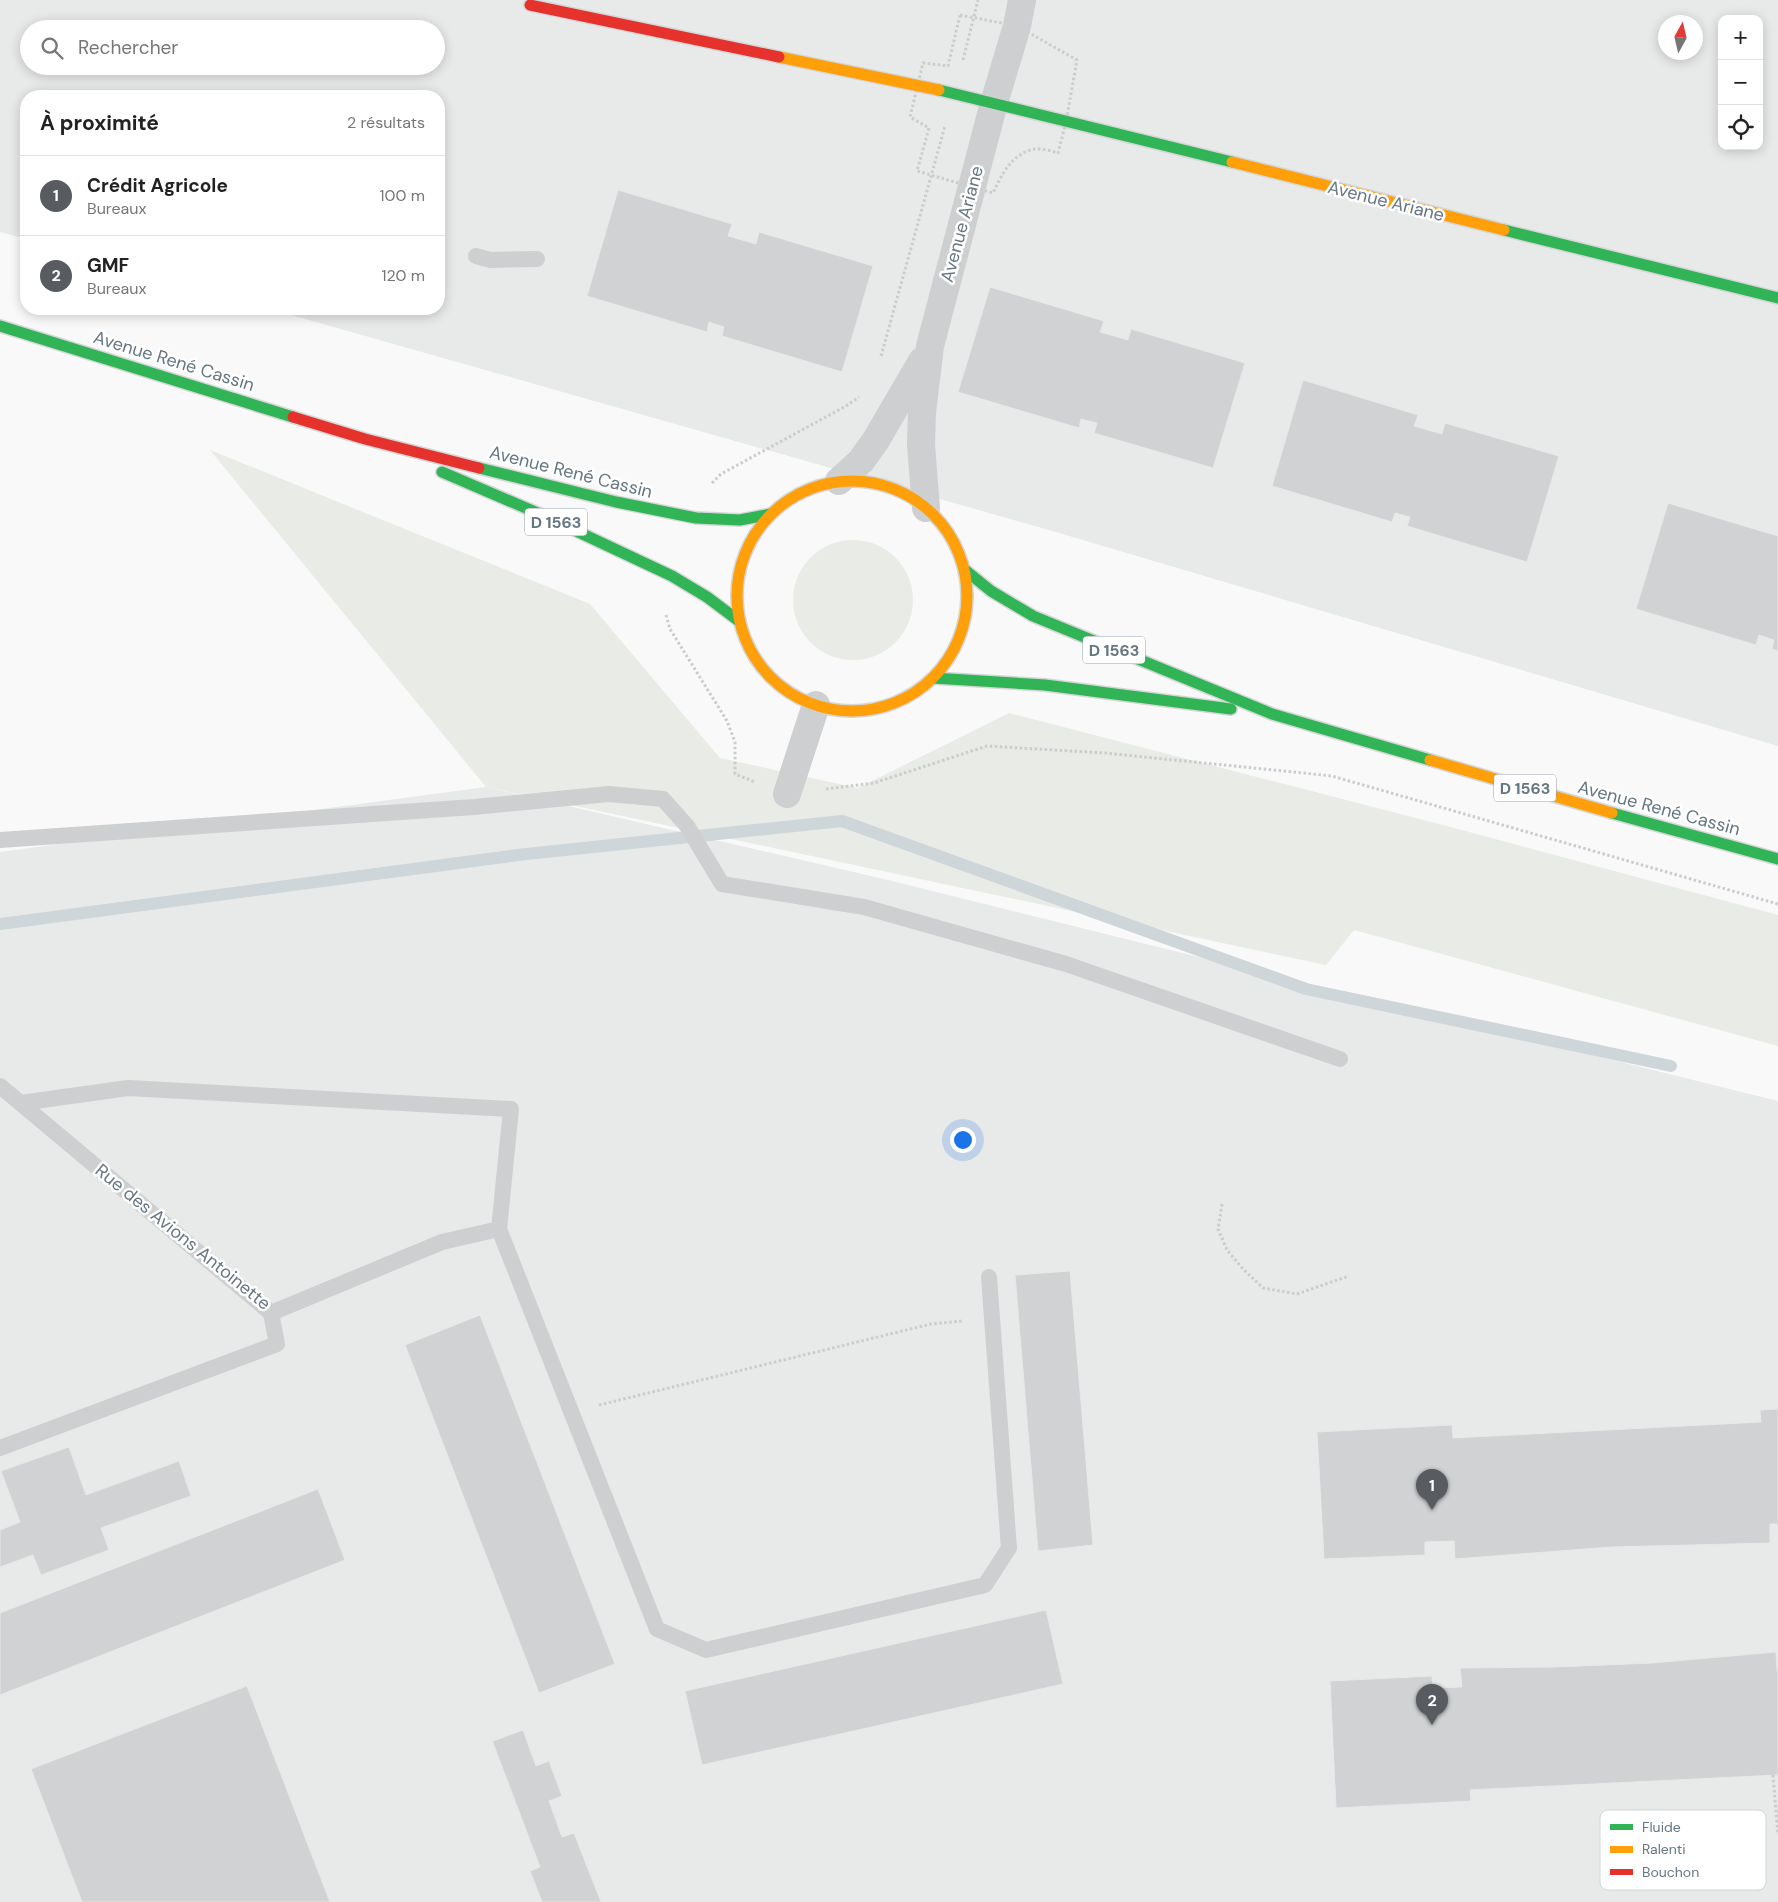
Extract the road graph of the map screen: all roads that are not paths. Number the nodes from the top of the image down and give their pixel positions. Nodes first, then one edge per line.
1 (1022, 0) edge
2 (530, 5) dead end
3 (994, 103) junction
4 (476, 256) dead end
5 (537, 259) dead end
6 (1778, 298) edge
7 (0, 326) edge
8 (930, 346) junction
9 (365, 439) junction
10 (839, 481) junction
11 (926, 508) junction
12 (771, 514) junction
13 (965, 570) junction
14 (739, 621) junction
15 (933, 678) junction
16 (816, 705) junction
17 (1272, 714) junction
18 (787, 794) road end
19 (0, 840) edge
20 (1778, 859) edge
21 (1340, 1059) dead end
22 (0, 1086) edge
23 (21, 1103) junction
24 (499, 1228) junction
25 (989, 1277) dead end
26 (271, 1313) junction
27 (0, 1448) edge

1 - 3 street, Avenue Ariane
2 - 3 main road
3 - 6 main road, Avenue Ariane
3 - 8 street, Avenue Ariane
4 - 5 lane
7 - 9 main road, Avenue René Cassin / D 1563
8 - 10 street, Avenue Ariane
8 - 11 street, Avenue Ariane
9 - 12 main road, Avenue René Cassin / D 1563
9 - 14 main road, Avenue René Cassin / D 1563
10 - 11 main road
10 - 12 main road
11 - 13 main road
12 - 14 main road
13 - 15 main road
13 - 17 main road, Avenue René Cassin / D 1563
14 - 16 main road
15 - 16 main road
15 - 17 main road, Avenue René Cassin / D 1563
16 - 18 street
17 - 20 main road, Avenue René Cassin / D 1563
19 - 21 lane
22 - 23 lane, Rue des Avions Antoinette
23 - 24 lane
23 - 26 lane, Rue des Avions Antoinette
24 - 25 lane
24 - 26 lane, Rue des Avions Antoinette
26 - 27 lane

